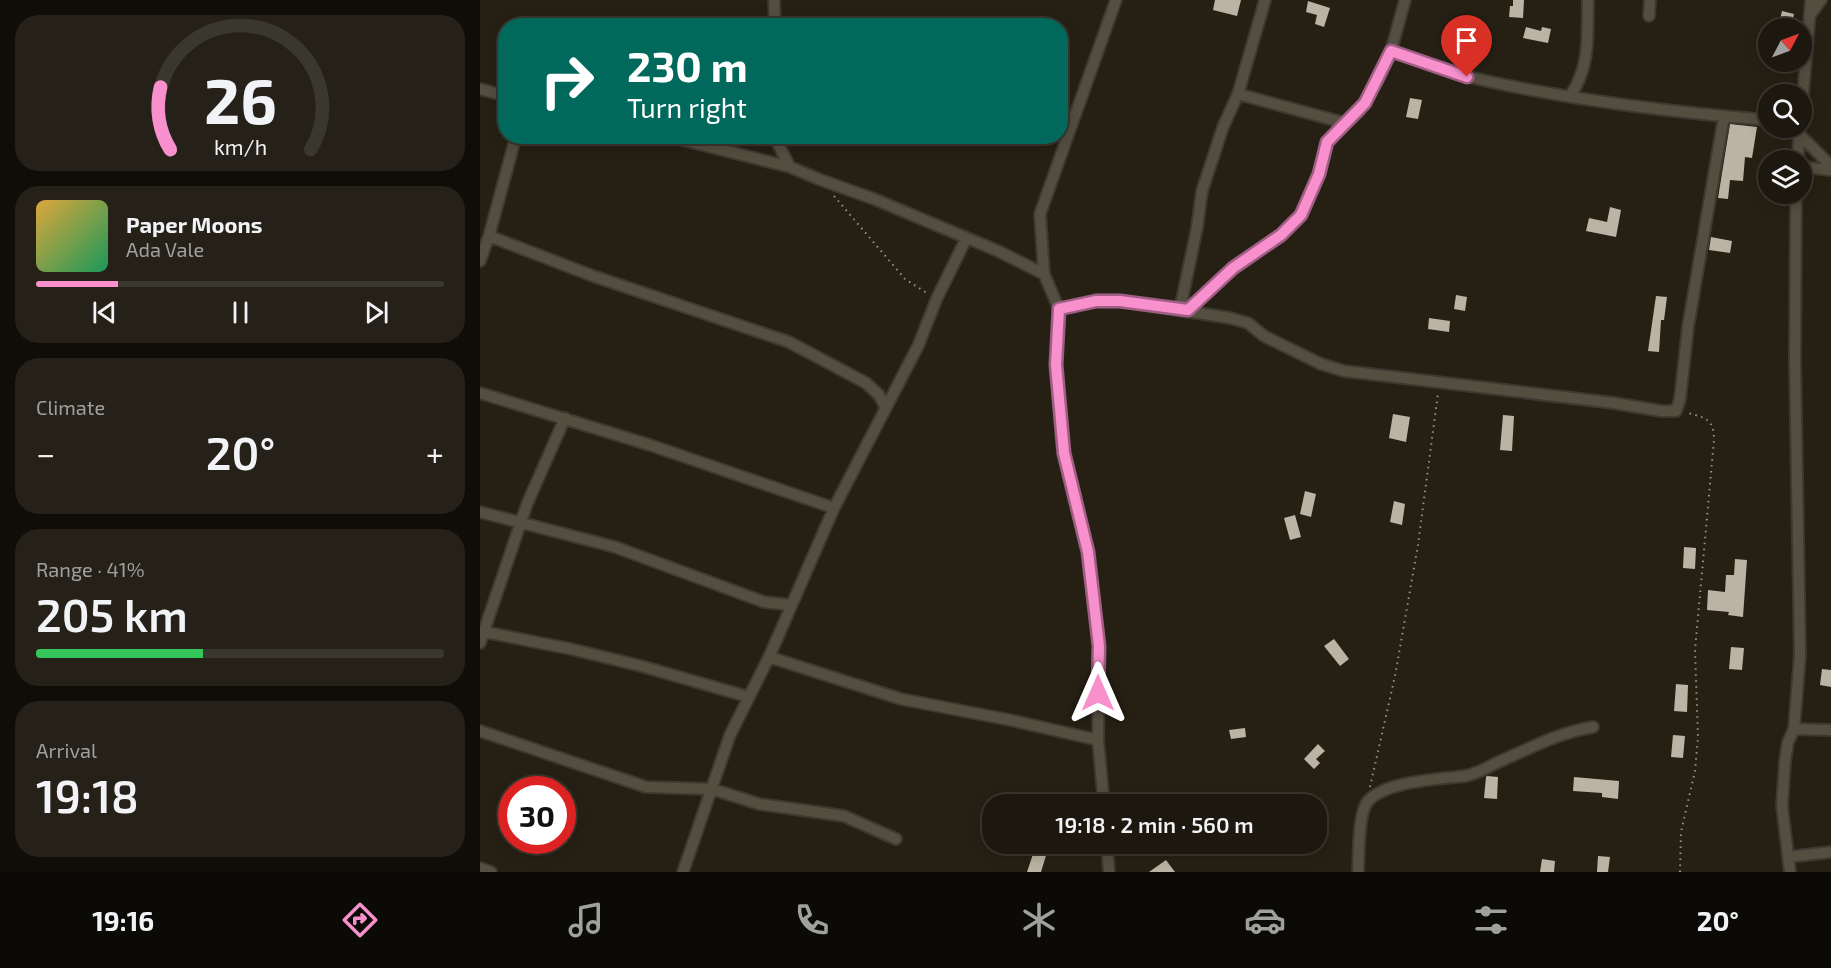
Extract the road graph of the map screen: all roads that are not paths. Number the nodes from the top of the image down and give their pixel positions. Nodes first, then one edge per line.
1 (774, 0) edge
2 (1116, 0) edge
3 (1265, 0) edge
4 (1405, 0) edge
5 (1588, 0) edge
6 (1650, 0) edge
7 (1811, 0) edge
8 (1821, 0) edge
9 (1810, 15) junction
10 (1649, 16) dead end
11 (775, 18) edge
12 (1391, 51) junction
13 (1804, 84) edge
14 (480, 88) edge
15 (498, 94) edge
16 (1238, 94) junction
17 (1570, 96) junction
18 (1724, 116) junction
19 (1758, 119) edge
20 (1345, 123) junction
21 (1068, 135) edge
22 (1805, 138) edge
23 (514, 144) edge
24 (699, 144) edge
25 (778, 144) edge
26 (1065, 144) edge
27 (790, 167) junction
28 (1812, 167) edge
29 (1831, 168) edge
30 (1796, 204) edge
31 (489, 236) junction
32 (966, 239) junction
33 (480, 261) edge
34 (1044, 273) junction
35 (1059, 309) junction
36 (1184, 310) junction
37 (480, 393) edge
38 (886, 408) junction
39 (564, 418) junction
40 (834, 508) junction
41 (480, 512) edge
42 (520, 524) junction
43 (791, 605) junction
44 (481, 635) edge
45 (769, 657) junction
46 (749, 697) junction
47 (1593, 727) dead end
48 (1794, 729) junction
49 (1831, 730) edge
50 (480, 731) edge
51 (1098, 740) junction
52 (712, 789) junction
53 (1103, 794) edge
54 (896, 839) dead end
55 (1831, 852) edge
56 (1108, 854) edge
57 (1788, 857) junction
58 (480, 868) edge
59 (491, 872) edge
60 (683, 872) edge
61 (1109, 872) edge
62 (1358, 872) edge
63 (1790, 872) edge

1 - 11 street
2 - 21 street
3 - 16 street
4 - 12 street
5 - 17 street
6 - 10 street
7 - 9 street
8 - 9 street
9 - 13 street
12 - 17 street
12 - 20 street
14 - 15 street
16 - 20 street
16 - 36 street
17 - 18 street
18 - 19 street
18 - 36 street
20 - 36 street
22 - 29 street
23 - 31 street
24 - 27 street
25 - 27 street
26 - 34 street
27 - 32 street
28 - 29 street
30 - 48 street
31 - 33 street
31 - 38 street
32 - 34 street
32 - 38 street
34 - 35 street
35 - 36 street
35 - 51 street
37 - 39 street
38 - 40 street
39 - 40 street
39 - 42 street
40 - 43 street
41 - 42 street
42 - 43 street
42 - 44 street
43 - 45 street
44 - 46 street
45 - 46 street
45 - 51 street
46 - 52 street
47 - 62 street
48 - 49 street
48 - 57 street
50 - 52 street
51 - 53 street
52 - 54 street
52 - 60 street
55 - 57 street
56 - 61 street
57 - 63 street
58 - 59 street

